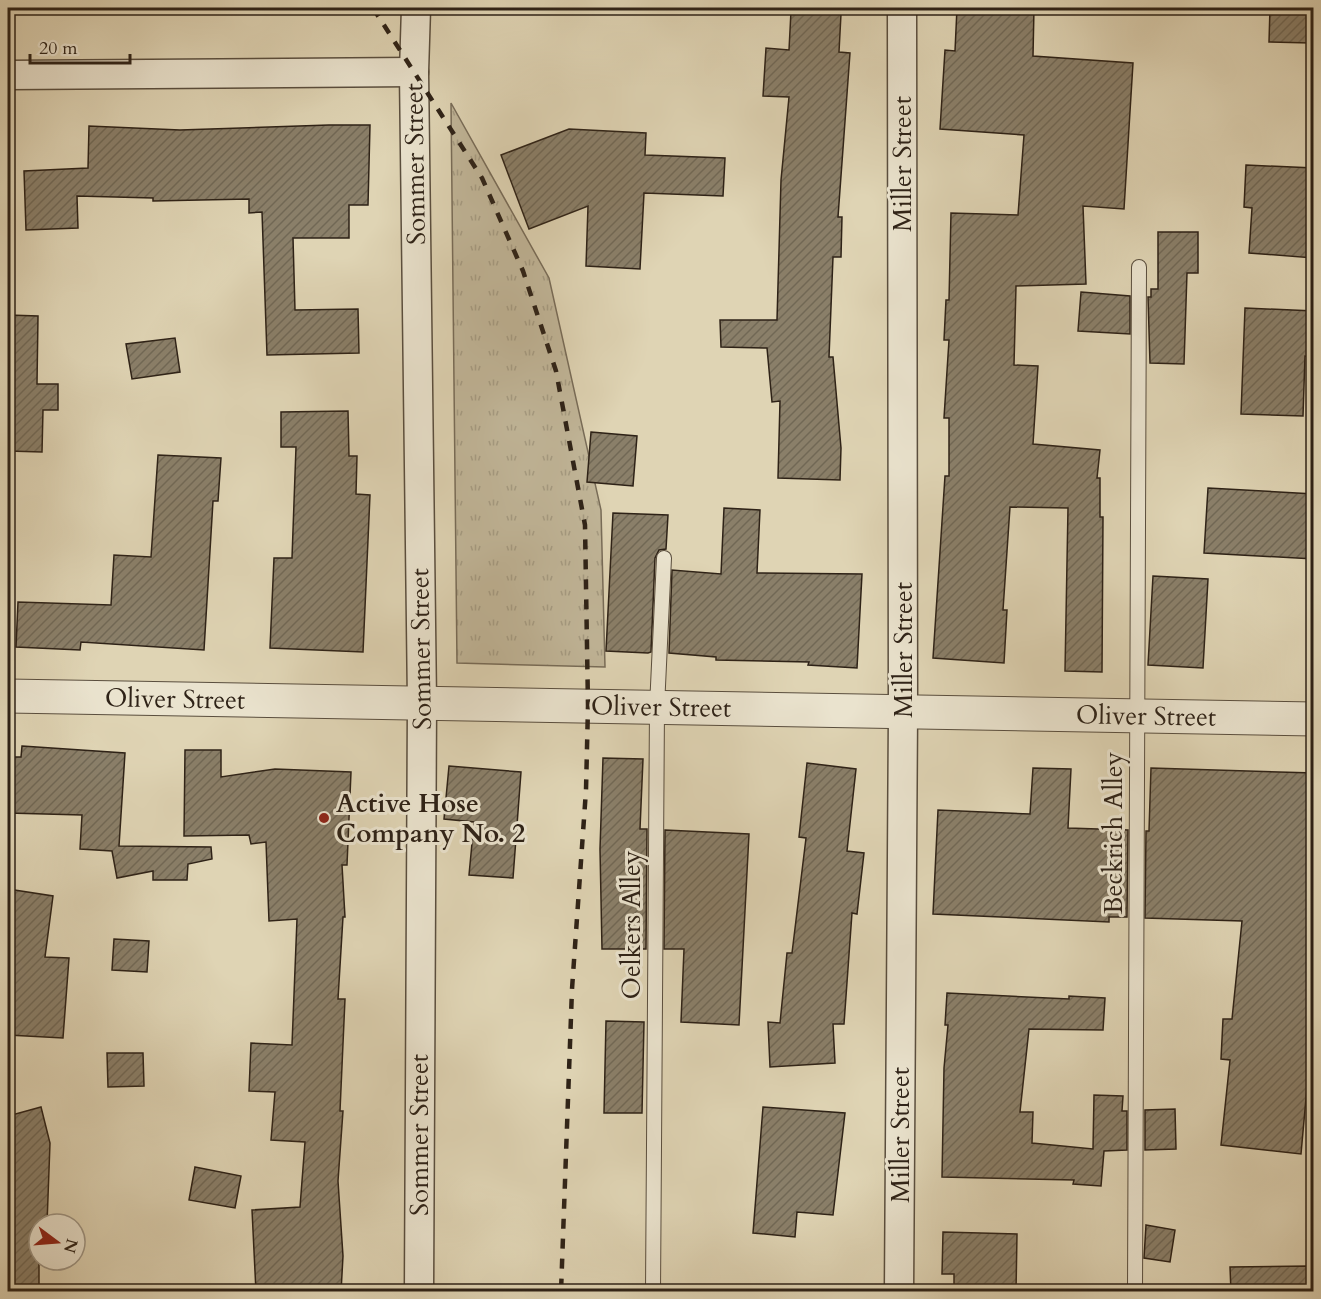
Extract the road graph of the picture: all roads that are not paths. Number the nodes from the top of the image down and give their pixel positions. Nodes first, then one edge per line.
1 (416, 8) edge
2 (902, 8) edge
3 (414, 72) junction
4 (8, 75) edge
5 (1139, 267) dead end
6 (664, 558) dead end
7 (8, 696) edge
8 (422, 702) junction
9 (657, 708) junction
10 (903, 712) junction
11 (1137, 716) junction
12 (1314, 719) edge
13 (419, 1292) edge
14 (653, 1292) edge
15 (899, 1292) edge
16 (1135, 1292) edge

1 - 3 street, Sommer Street
2 - 10 street, Miller Street
3 - 4 street
3 - 8 street, Sommer Street
5 - 11 lane, Beckrich Alley
6 - 9 lane, Oelkers Alley
7 - 8 street, Oliver Street
8 - 9 street, Oliver Street
8 - 13 street, Sommer Street
9 - 10 street, Oliver Street
9 - 14 lane, Oelkers Alley
10 - 11 street, Oliver Street
10 - 15 street, Miller Street
11 - 12 street, Oliver Street
11 - 16 lane, Beckrich Alley

